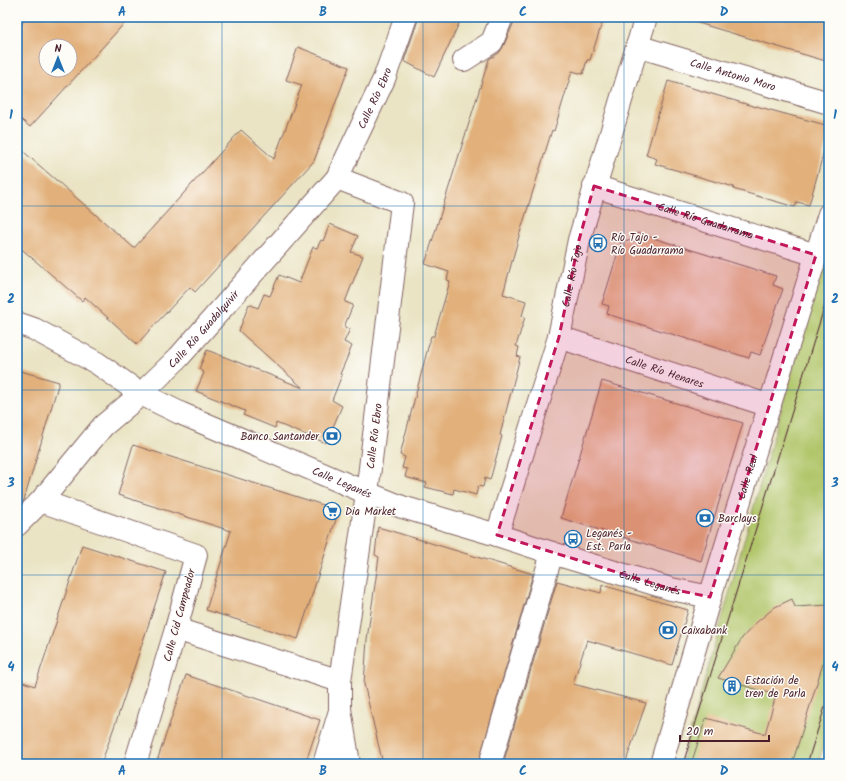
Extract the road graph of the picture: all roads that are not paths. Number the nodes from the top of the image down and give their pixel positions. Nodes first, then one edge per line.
1 (406, 17) edge
2 (502, 17) edge
3 (646, 17) edge
4 (637, 46) junction
5 (464, 60) dead end
6 (829, 103) edge
7 (337, 178) junction
8 (594, 186) junction
9 (829, 214) edge
10 (816, 256) junction
11 (17, 323) edge
12 (559, 337) junction
13 (142, 394) junction
14 (770, 406) junction
15 (367, 493) junction
16 (41, 501) junction
17 (17, 524) edge
18 (497, 535) junction
19 (552, 553) junction
20 (710, 597) junction
21 (176, 629) junction
22 (340, 681) junction
23 (340, 709) junction
24 (136, 764) edge
25 (324, 764) edge
26 (350, 764) edge
27 (490, 764) edge
28 (661, 764) edge

1 - 7 street, Calle Río Ebro
2 - 5 street
3 - 4 street, Calle Río Tajo
4 - 6 street, Calle Antonio Moro
4 - 8 street, Calle Río Tajo
7 - 13 street, Calle Río Guadalquivir
7 - 15 street, Calle Río Ebro
8 - 10 street, Calle Río Guadarrama
8 - 12 street, Calle Río Tajo
9 - 10 street, Calle Real
10 - 14 street, Calle Real
11 - 13 street, Calle Leganés
12 - 14 street, Calle Río Henares
12 - 18 street, Calle Río Tajo
13 - 15 street, Calle Leganés
13 - 16 street, Calle Río Guadalquivir
14 - 20 street, Calle Real
15 - 18 street, Calle Leganés
15 - 22 street, Calle Río Ebro
16 - 17 street, Calle Río Guadalquivir
16 - 21 street, Calle Cid Campeador
18 - 19 street, Calle Leganés
19 - 20 street, Calle Leganés
19 - 27 street
20 - 28 street, Calle Real
21 - 22 street
21 - 24 street, Calle Cid Campeador
22 - 23 street, Calle Río Ebro
23 - 25 street
23 - 26 street, Calle Río Ebro

